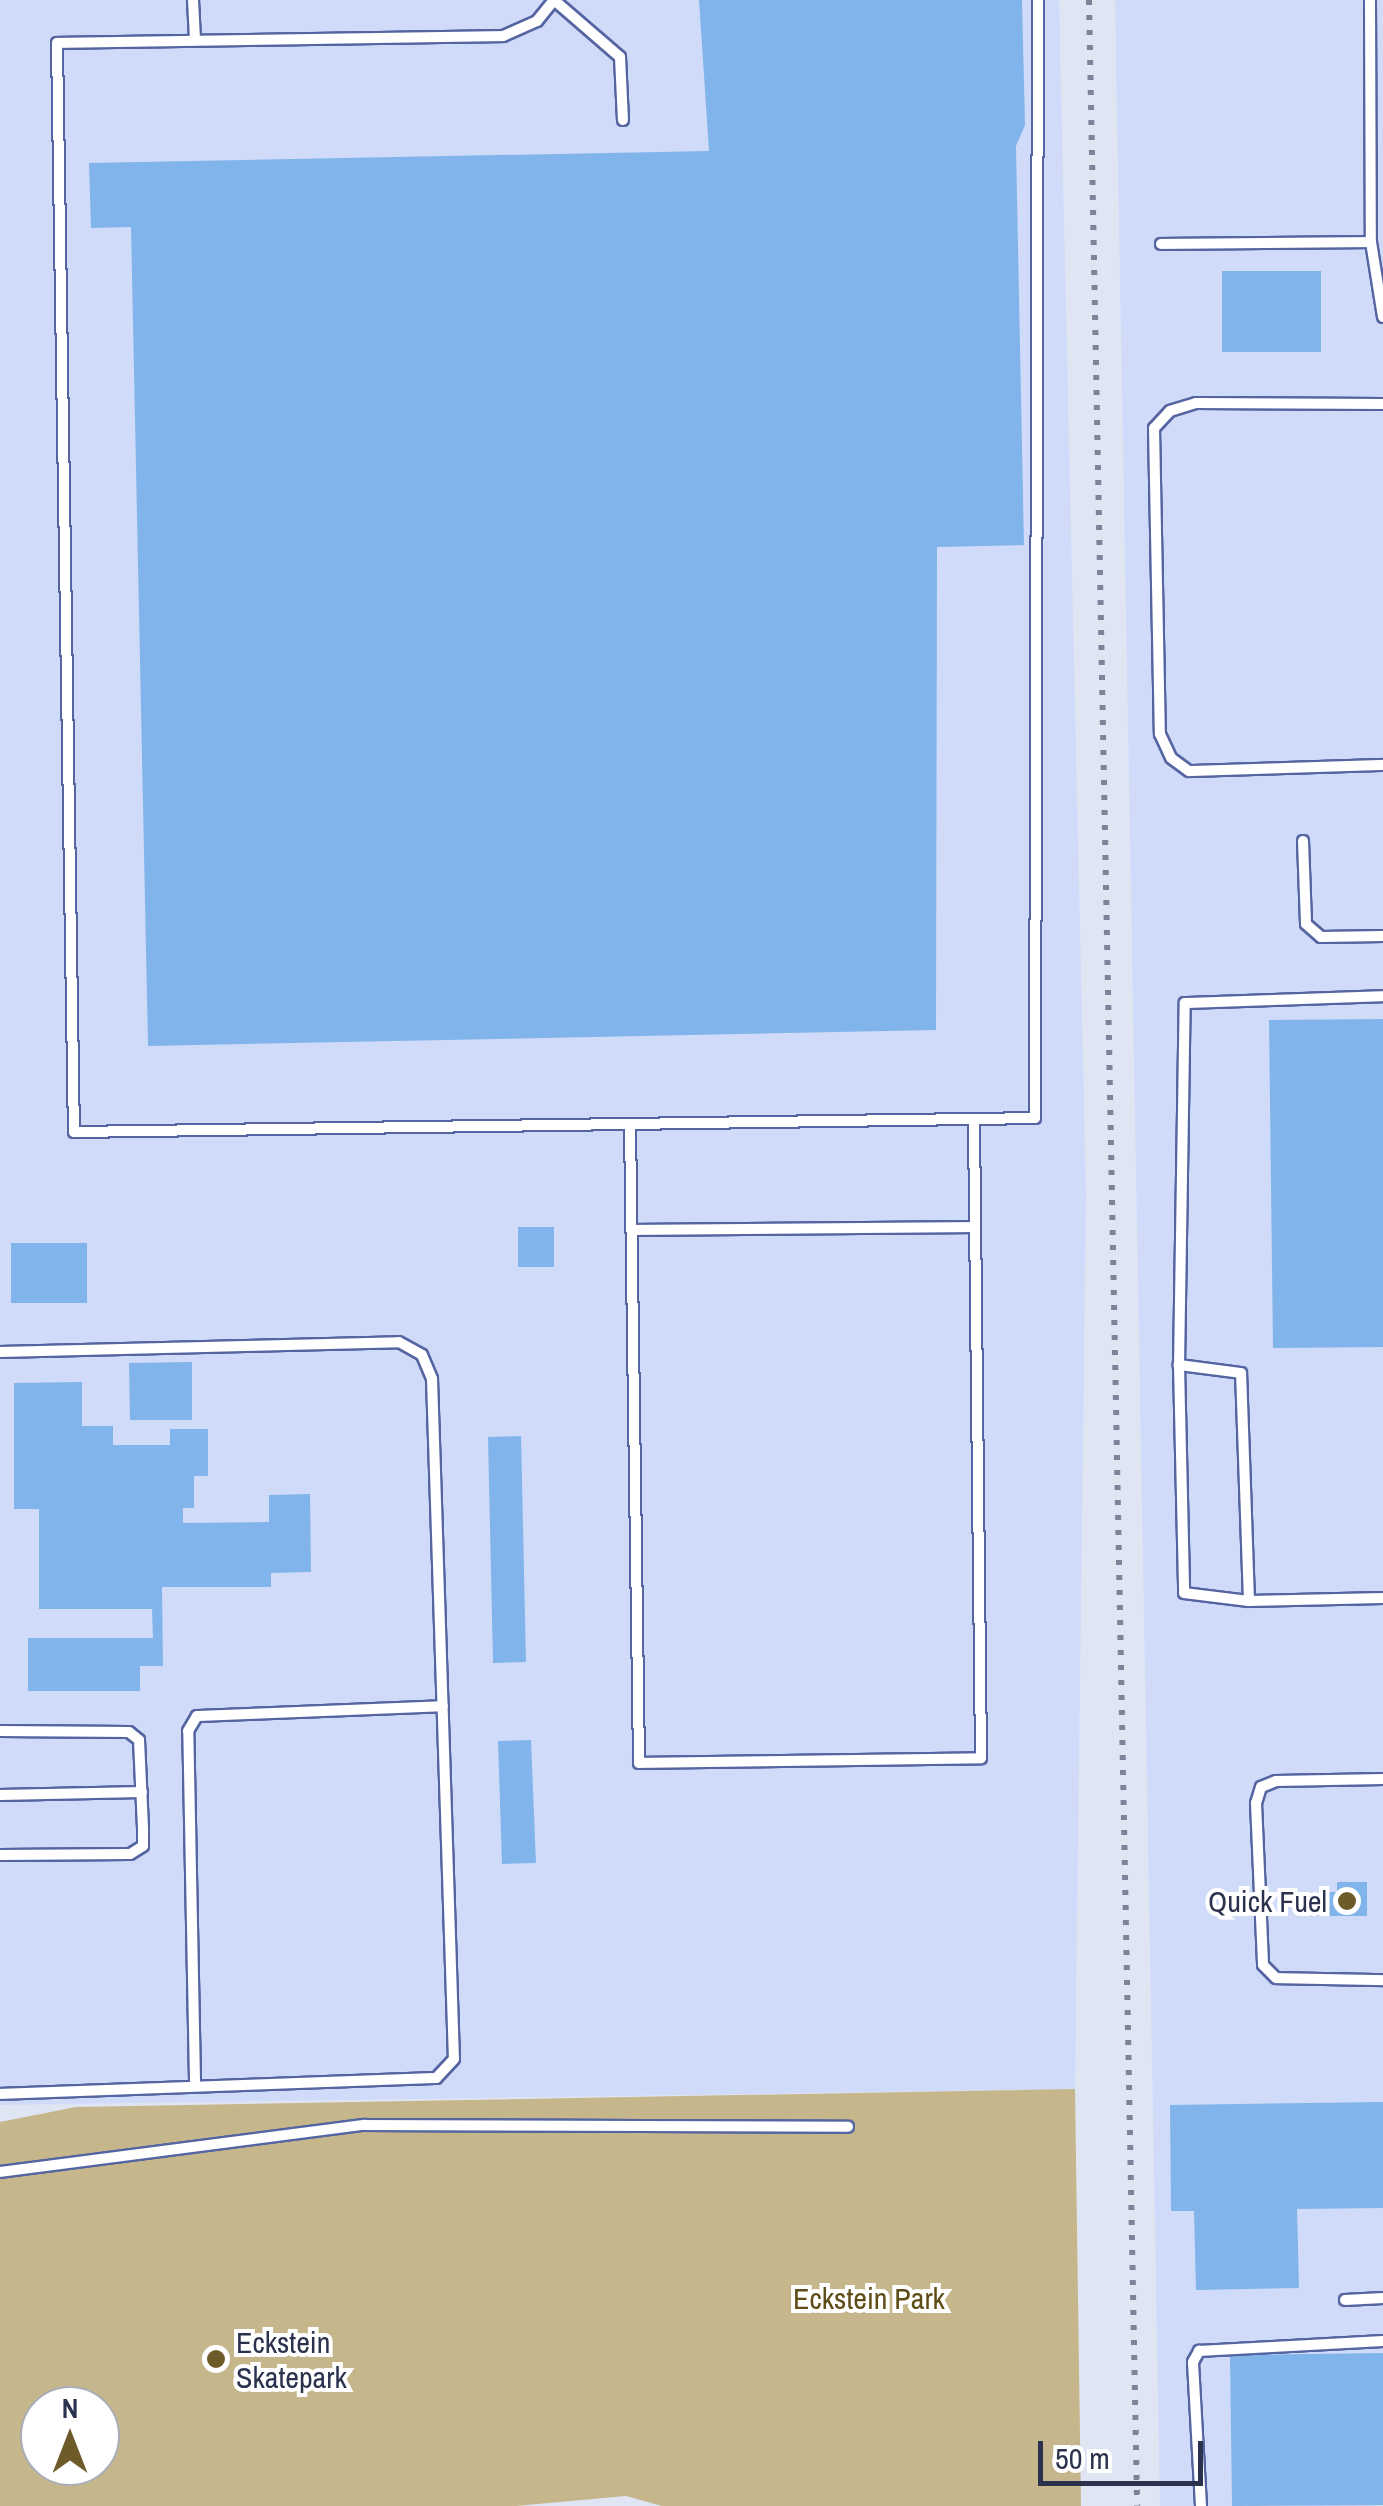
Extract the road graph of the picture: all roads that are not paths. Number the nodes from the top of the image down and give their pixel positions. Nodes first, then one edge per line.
1 (194, 0) edge
2 (554, 0) edge
3 (1038, 0) edge
4 (1370, 0) edge
5 (196, 40) junction
6 (623, 120) dead end
7 (1371, 242) junction
8 (1161, 244) dead end
9 (1383, 317) edge
10 (1383, 404) edge
11 (1383, 766) edge
12 (1303, 841) dead end
13 (1383, 936) edge
14 (1383, 996) edge
15 (974, 1120) junction
16 (630, 1125) junction
17 (975, 1227) junction
18 (632, 1230) junction
19 (0, 1352) edge
20 (1179, 1365) junction
21 (1383, 1598) edge
22 (1249, 1601) junction
23 (443, 1706) junction
24 (0, 1731) edge
25 (1383, 1779) edge
26 (142, 1792) junction
27 (0, 1795) edge
28 (0, 1854) edge
29 (1383, 1980) edge
30 (194, 2082) junction
31 (0, 2094) edge
32 (848, 2127) dead end
33 (0, 2172) edge
34 (1383, 2298) edge
35 (1345, 2300) dead end
36 (1383, 2341) edge
37 (1200, 2506) edge

1 - 5 lane
2 - 5 lane
2 - 6 lane
3 - 15 lane
4 - 7 lane
5 - 16 lane
7 - 8 lane
7 - 9 lane
10 - 11 lane
12 - 13 lane
14 - 20 lane
15 - 16 lane
15 - 17 lane
16 - 18 lane
17 - 18 lane
17 - 18 lane
19 - 23 lane
20 - 22 lane
20 - 22 lane
21 - 22 lane
23 - 30 lane
23 - 30 lane
24 - 26 lane
25 - 29 lane
26 - 27 lane
26 - 28 lane
30 - 31 lane
32 - 33 lane
34 - 35 lane
36 - 37 lane

